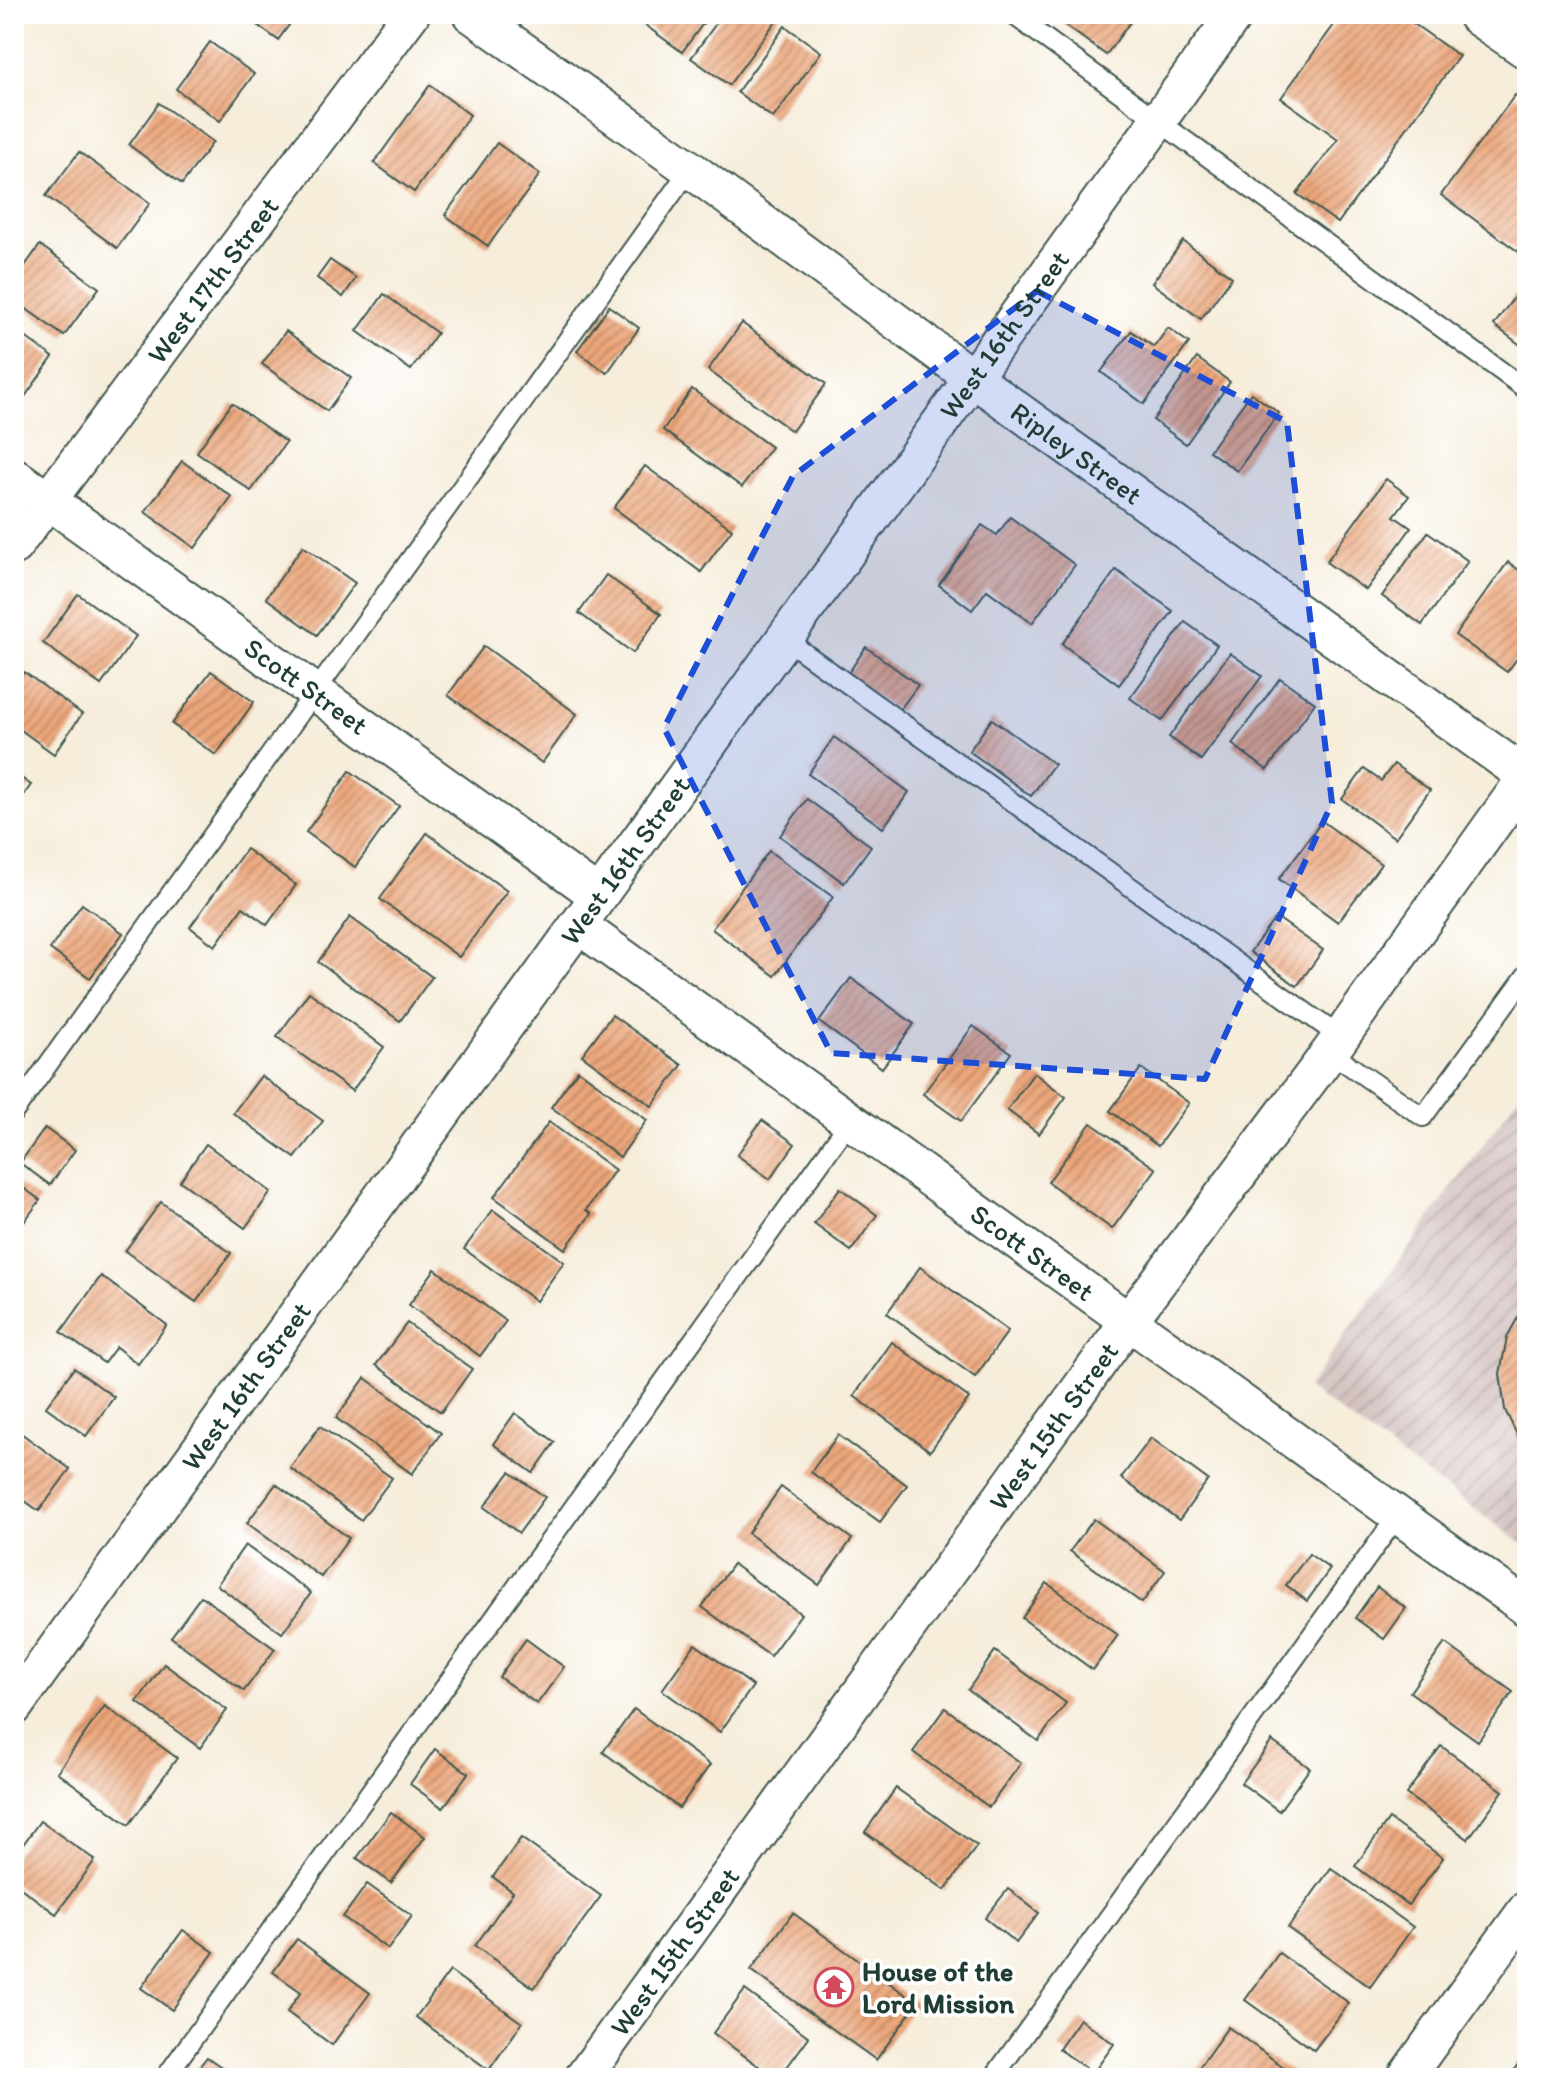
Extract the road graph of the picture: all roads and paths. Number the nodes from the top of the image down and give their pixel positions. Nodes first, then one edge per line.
1 (411, 14) edge
2 (471, 14) edge
3 (1012, 14) edge
4 (1235, 14) edge
5 (1480, 14) edge
6 (1527, 46) edge
7 (1158, 121) junction
8 (690, 169) junction
9 (974, 379) junction
10 (1527, 390) edge
11 (14, 476) edge
12 (47, 500) junction
13 (14, 546) edge
14 (785, 639) junction
15 (314, 692) junction
16 (1527, 777) edge
17 (599, 896) junction
18 (578, 925) junction
19 (1527, 974) edge
20 (1335, 1044) junction
21 (14, 1112) edge
22 (850, 1121) junction
23 (1128, 1322) junction
24 (1398, 1515) junction
25 (1527, 1608) edge
26 (14, 1707) edge
27 (1527, 1909) edge
28 (165, 2078) edge
29 (583, 2078) edge
30 (993, 2078) edge
31 (1405, 2078) edge

1 - 12 street, West 17th Street
2 - 8 street, Ripley Street
3 - 7 lane
4 - 7 street, West 16th Street
5 - 6 highway
7 - 9 street, West 16th Street
7 - 10 lane
8 - 9 street, Ripley Street
8 - 15 lane
9 - 14 street, West 16th Street
9 - 16 street, Ripley Street
11 - 12 street, Scott Street
12 - 13 street, West 17th Street
12 - 15 street, Scott Street
14 - 17 street, West 16th Street
14 - 20 lane
15 - 17 street, Scott Street
15 - 21 lane
16 - 20 street, West 15th Street
17 - 18 street, West 16th Street
18 - 22 street, Scott Street
18 - 26 street, West 16th Street
19 - 20 lane
20 - 23 street, West 15th Street
22 - 23 street, Scott Street
22 - 28 lane
23 - 24 street, Scott Street
23 - 29 street, West 15th Street
24 - 25 street, Scott Street
24 - 30 lane
27 - 31 street

